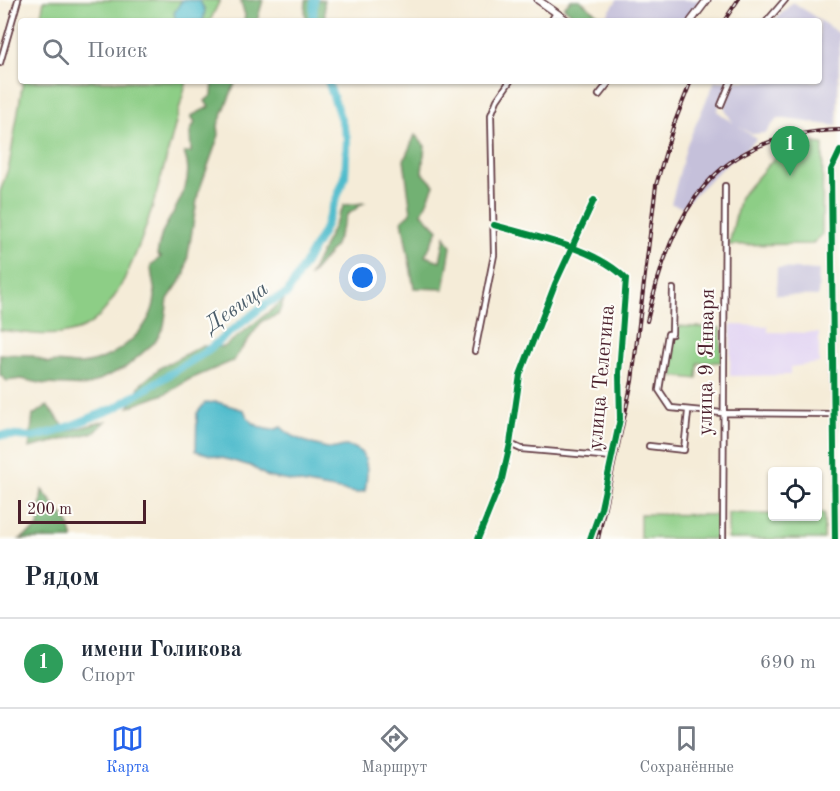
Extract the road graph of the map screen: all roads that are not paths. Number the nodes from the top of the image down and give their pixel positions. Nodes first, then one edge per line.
1 (18, 0) edge
2 (538, 0) edge
3 (707, 0) edge
4 (785, 0) edge
5 (556, 13) junction
6 (553, 18) edge
7 (564, 18) edge
8 (693, 18) edge
9 (770, 18) edge
10 (0, 63) edge
11 (508, 84) edge
12 (608, 84) edge
13 (730, 84) edge
14 (599, 95) dead end
15 (721, 105) dead end
16 (840, 151) edge
17 (725, 186) dead end
18 (594, 200) dead end
19 (494, 225) junction
20 (571, 247) junction
21 (673, 289) dead end
22 (475, 351) dead end
23 (688, 412) junction
24 (722, 413) junction
25 (834, 414) junction
26 (510, 444) junction
27 (649, 446) dead end
28 (613, 457) junction
29 (478, 539) edge
30 (590, 539) edge
31 (723, 539) edge
32 (835, 539) edge

1 - 10 street
2 - 5 street
3 - 8 street
4 - 9 street
5 - 6 street
5 - 7 street
11 - 19 street
12 - 14 street
13 - 15 street
16 - 25 street
17 - 24 street, улица 9 Января
18 - 20 street
19 - 20 street
19 - 22 street
20 - 26 street
20 - 28 street, улица Телегина
21 - 23 street
23 - 24 street
23 - 27 street
24 - 25 street
24 - 31 street, улица 9 Января
25 - 32 street
26 - 28 street, улица Телегина
26 - 29 street
28 - 30 street, улица Телегина

